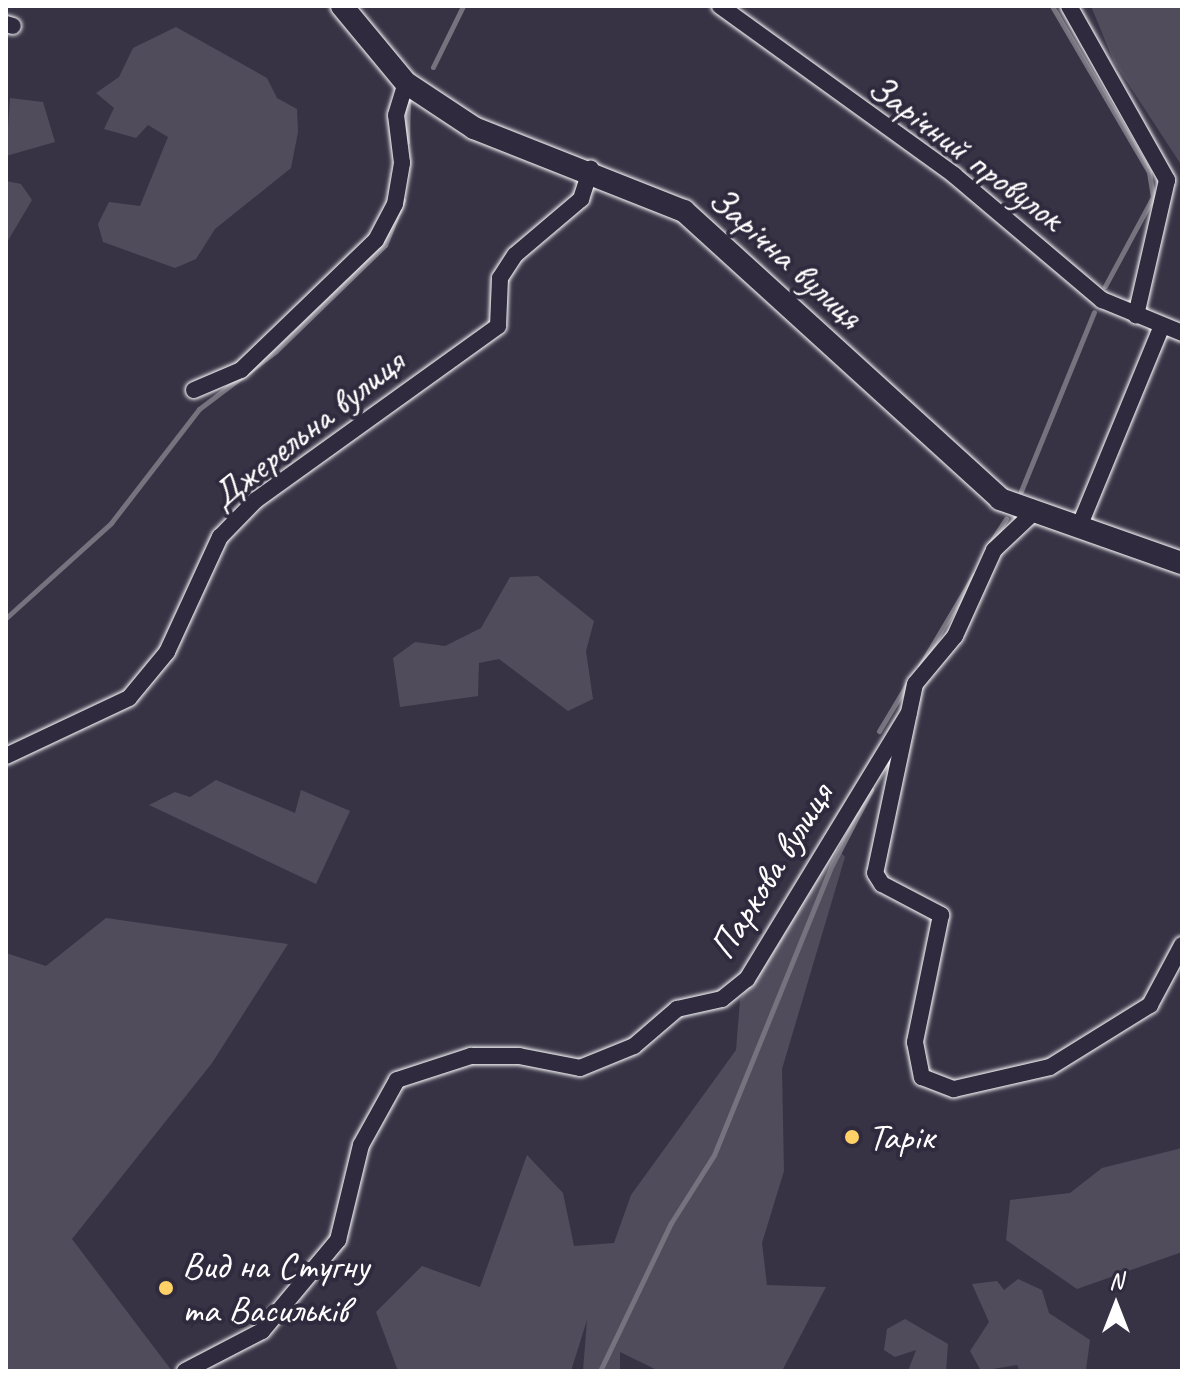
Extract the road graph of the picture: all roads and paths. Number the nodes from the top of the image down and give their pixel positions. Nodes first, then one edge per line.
1 (342, 6) edge
2 (720, 6) edge
3 (1069, 6) edge
4 (406, 83) junction
5 (591, 169) junction
6 (1136, 315) junction
7 (1162, 326) junction
8 (1182, 333) edge
9 (194, 390) dead end
10 (1031, 515) junction
11 (1079, 527) junction
12 (1182, 563) edge
13 (909, 713) junction
14 (6, 756) edge
15 (1182, 945) edge
16 (185, 1371) edge

1 - 4 street, Зарічна вулиця
2 - 6 street, Зарічний провулок
3 - 6 street
4 - 5 street, Зарічна вулиця
4 - 9 street
5 - 10 street, Зарічна вулиця
5 - 14 street, Джерельна вулиця
6 - 7 street, Зарічний провулок
7 - 8 street, Зарічний провулок
7 - 11 street
10 - 11 street, Зарічна вулиця
10 - 13 street
11 - 12 street, Зарічна вулиця
13 - 15 street
13 - 16 street, Паркова вулиця

